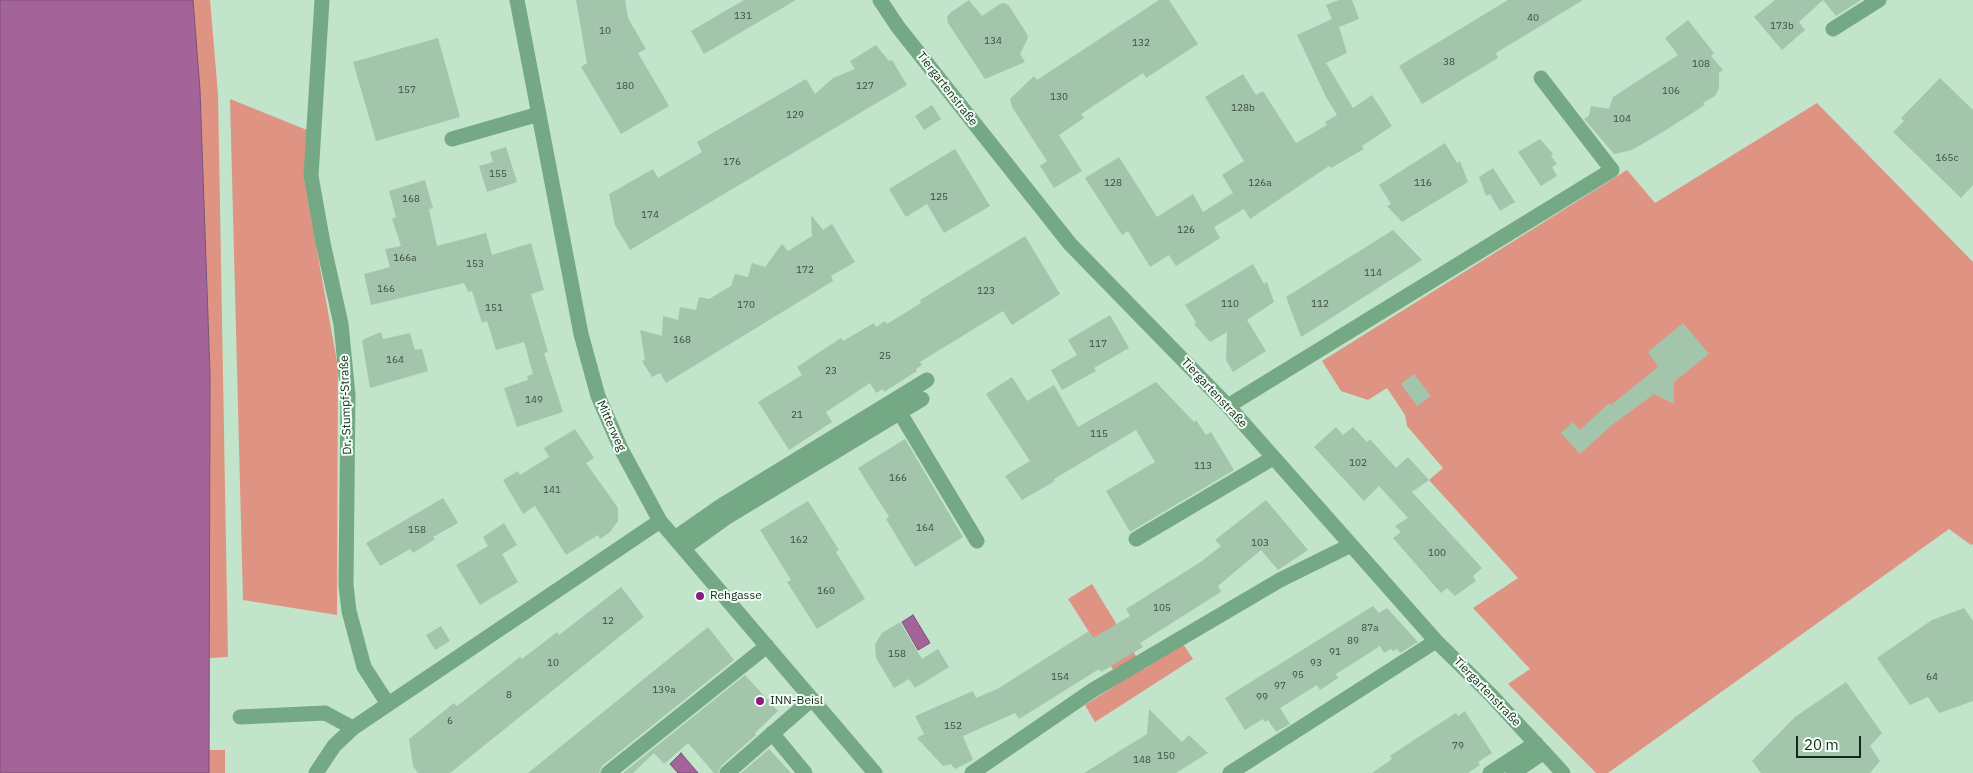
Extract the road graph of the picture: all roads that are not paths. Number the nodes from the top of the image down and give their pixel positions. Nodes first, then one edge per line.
1 (322, 0) edge
2 (517, 0) edge
3 (880, 0) edge
4 (1879, 0) edge
5 (1833, 29) dead end
6 (1541, 78) dead end
7 (539, 114) junction
8 (452, 138) dead end
9 (927, 380) dead end
10 (922, 399) dead end
11 (1228, 406) junction
12 (900, 413) junction
13 (1273, 458) junction
14 (660, 521) junction
15 (1136, 539) dead end
16 (978, 541) dead end
17 (679, 543) junction
18 (1352, 545) junction
19 (1436, 641) junction
20 (767, 646) junction
21 (812, 699) junction
22 (388, 704) junction
23 (240, 717) dead end
24 (353, 728) junction
25 (772, 733) junction
26 (1540, 748) junction
27 (316, 773) edge
28 (608, 773) edge
29 (727, 773) edge
30 (805, 773) edge
31 (875, 773) edge
32 (972, 773) edge
33 (1230, 773) edge
34 (1490, 773) edge
35 (1513, 773) edge
36 (1563, 773) edge

1 - 22 street, Dr.-Stumpf-Straße
2 - 7 street, Mitterweg
3 - 11 street, Tiergartenstraße
4 - 5 street
6 - 11 street
7 - 8 street
7 - 14 street, Mitterweg
9 - 17 street
10 - 12 street
11 - 13 street, Tiergartenstraße
12 - 16 street
12 - 17 street
13 - 15 street
13 - 18 street, Tiergartenstraße
14 - 17 street, Mitterweg
14 - 22 street
17 - 20 street, Mitterweg
18 - 19 street, Tiergartenstraße
18 - 32 street
19 - 26 street, Tiergartenstraße
19 - 33 street
20 - 21 street, Mitterweg
20 - 28 street
21 - 25 street
21 - 31 street, Mitterweg
22 - 24 street
23 - 24 street
24 - 27 street
25 - 29 street
25 - 30 street
26 - 34 street
26 - 35 street
26 - 36 street, Tiergartenstraße

